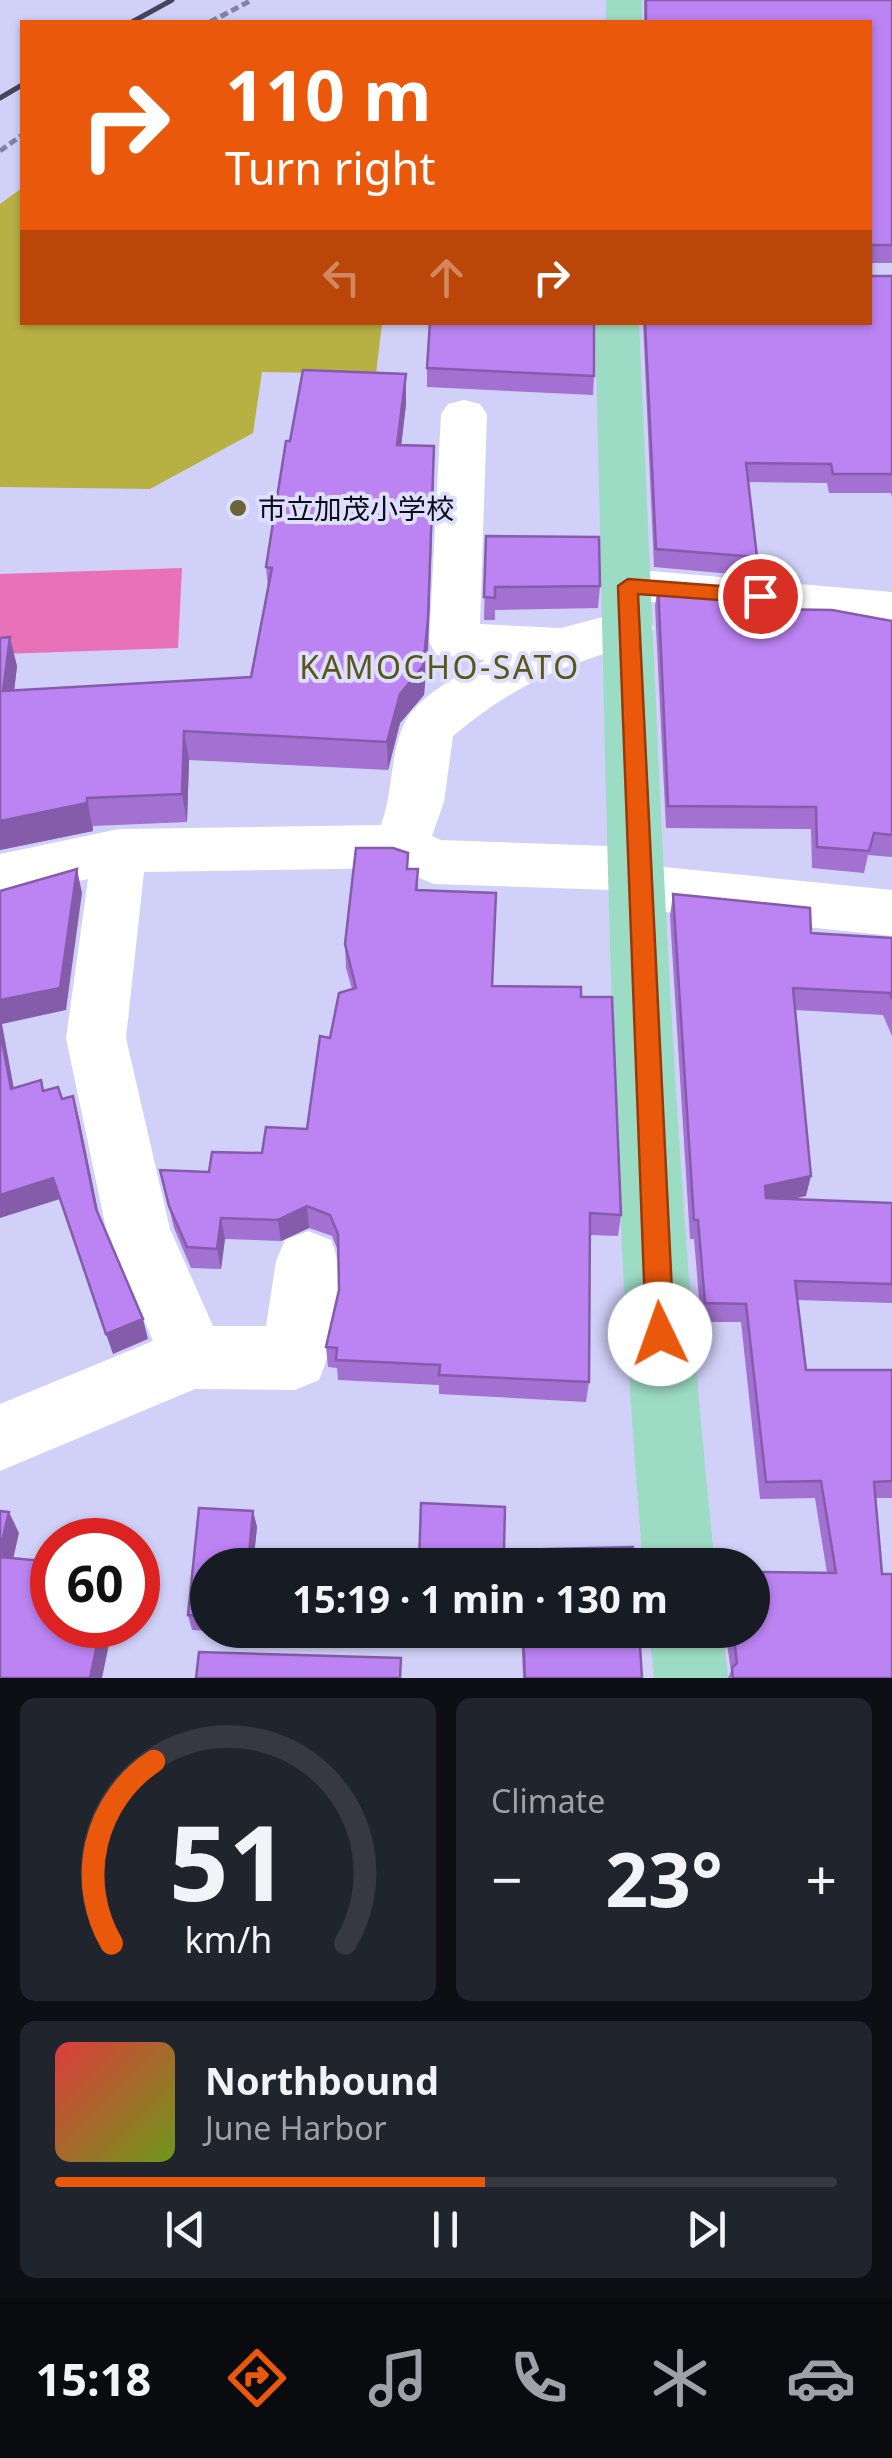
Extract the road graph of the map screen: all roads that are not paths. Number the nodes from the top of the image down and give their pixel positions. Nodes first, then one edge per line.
1 (617, 325) edge
2 (464, 414) dead end
3 (629, 607) junction
4 (892, 609) edge
5 (562, 642) junction
6 (401, 846) junction
7 (119, 851) junction
8 (0, 876) edge
9 (637, 878) junction
10 (892, 913) edge
11 (308, 1260) dead end
12 (193, 1357) junction
13 (0, 1438) edge
14 (677, 1548) edge
15 (688, 1648) edge
16 (690, 1678) edge

1 - 3 main road
2 - 5 street
3 - 4 street
3 - 5 street
3 - 9 main road
5 - 6 street
6 - 7 street
6 - 9 street
7 - 8 street
7 - 12 street
9 - 10 street
9 - 14 main road
11 - 12 street
12 - 13 street
15 - 16 main road

